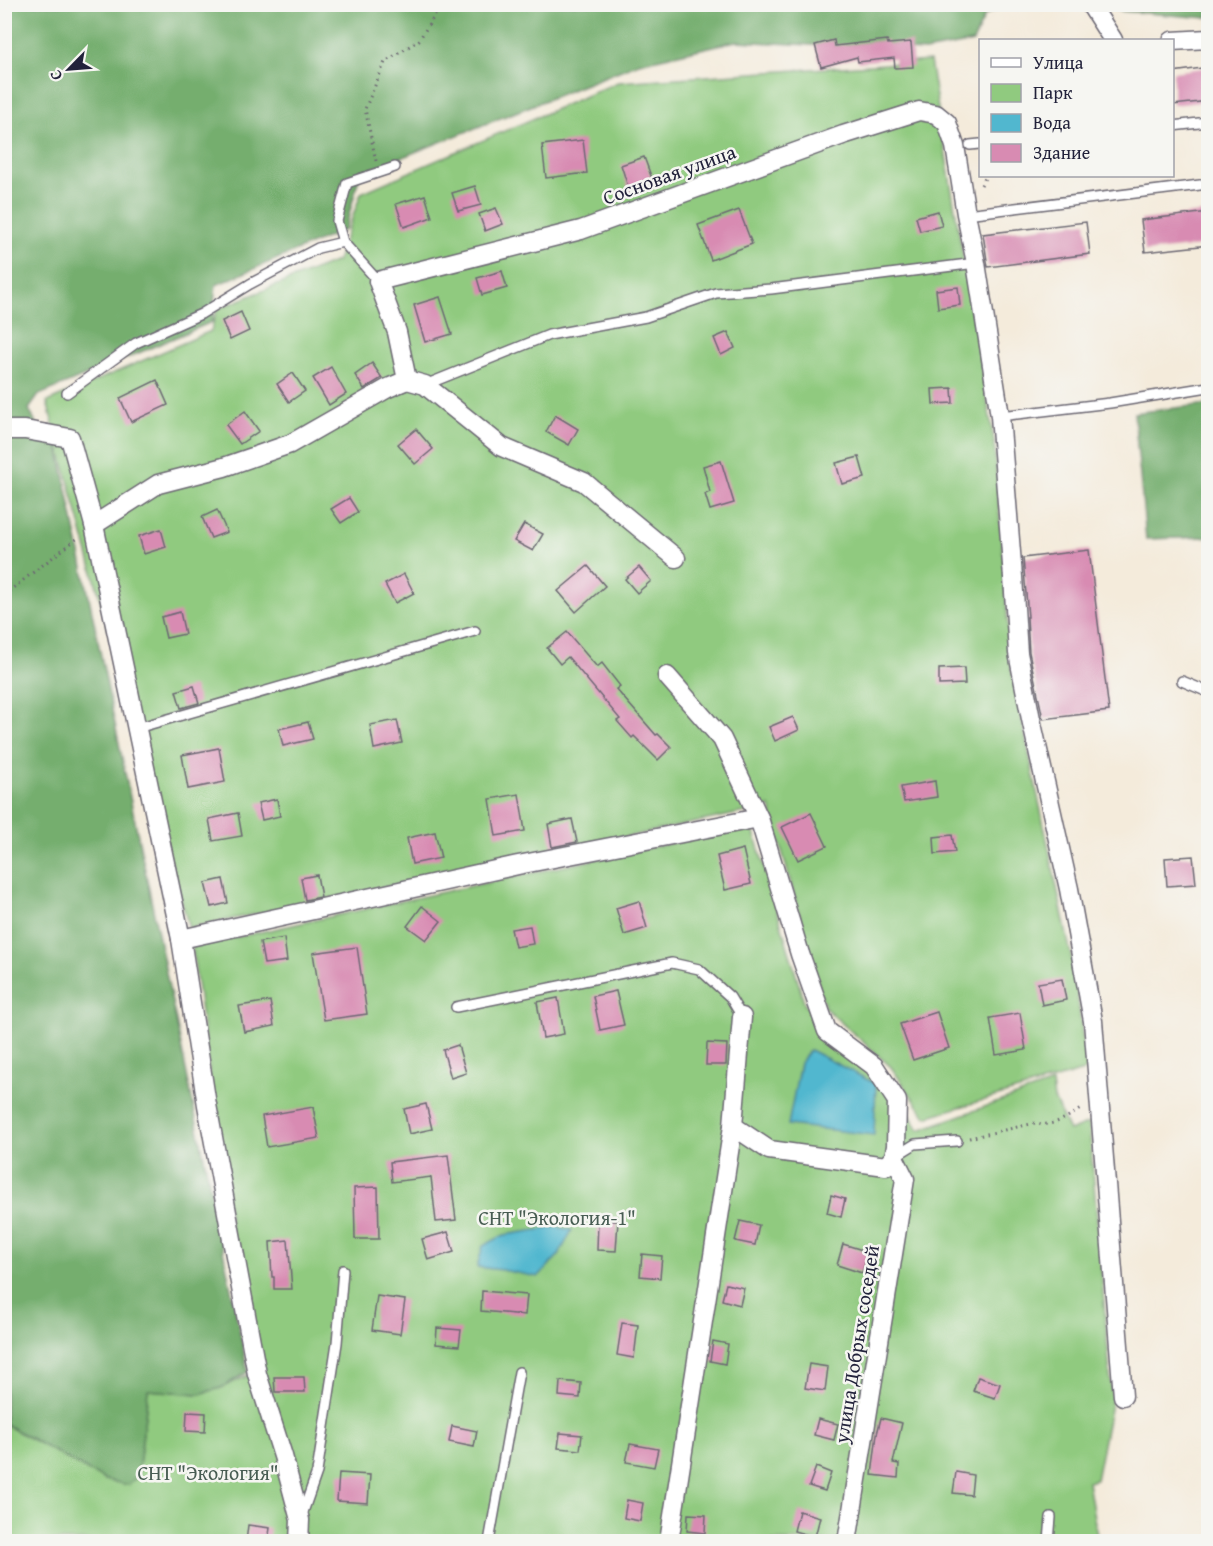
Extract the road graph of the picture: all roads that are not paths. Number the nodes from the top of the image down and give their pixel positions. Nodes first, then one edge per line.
1 (1090, 4) edge
2 (1112, 39) edge
3 (1209, 39) edge
4 (1174, 41) edge
5 (1209, 122) edge
6 (1174, 126) edge
7 (979, 144) edge
8 (962, 146) junction
9 (395, 167) dead end
10 (1209, 184) edge
11 (966, 214) junction
12 (343, 242) junction
13 (976, 263) junction
14 (378, 281) junction
15 (407, 380) junction
16 (425, 385) junction
17 (1209, 387) edge
18 (67, 393) dead end
19 (1000, 416) junction
20 (4, 430) edge
21 (94, 525) junction
22 (676, 558) dead end
23 (475, 631) dead end
24 (667, 676) dead end
25 (1182, 681) dead end
26 (1209, 692) edge
27 (137, 728) junction
28 (759, 818) junction
29 (181, 939) junction
30 (456, 1007) dead end
31 (742, 1017) joint
32 (732, 1126) junction
33 (957, 1141) road end
34 (894, 1157) junction
35 (343, 1270) dead end
36 (519, 1372) dead end
37 (1123, 1396) dead end
38 (1051, 1517) dead end
39 (300, 1520) junction
40 (299, 1542) edge
41 (489, 1542) edge
42 (669, 1542) edge
43 (847, 1542) edge
44 (1049, 1542) edge

1 - 2 street
3 - 4 street
5 - 6 lane
7 - 8 lane
8 - 11 street, Сосновая улица
8 - 14 street, Сосновая улица
9 - 12 lane
10 - 11 lane
11 - 13 street, Сосновая улица
12 - 14 lane
12 - 18 lane
13 - 16 lane
13 - 19 street, Сосновая улица
14 - 15 street
15 - 16 street
15 - 21 street
16 - 22 street
17 - 19 lane
19 - 37 street, Сосновая улица
20 - 21 street
21 - 27 street
23 - 27 lane
24 - 28 street
25 - 26 lane
27 - 29 street
28 - 29 street
28 - 34 street
29 - 39 street
30 - 31 lane
31 - 32 street
32 - 34 street
32 - 42 street
33 - 34 lane
34 - 43 street, улица Добрых соседей
35 - 39 lane
36 - 41 lane
38 - 44 lane
39 - 40 street

